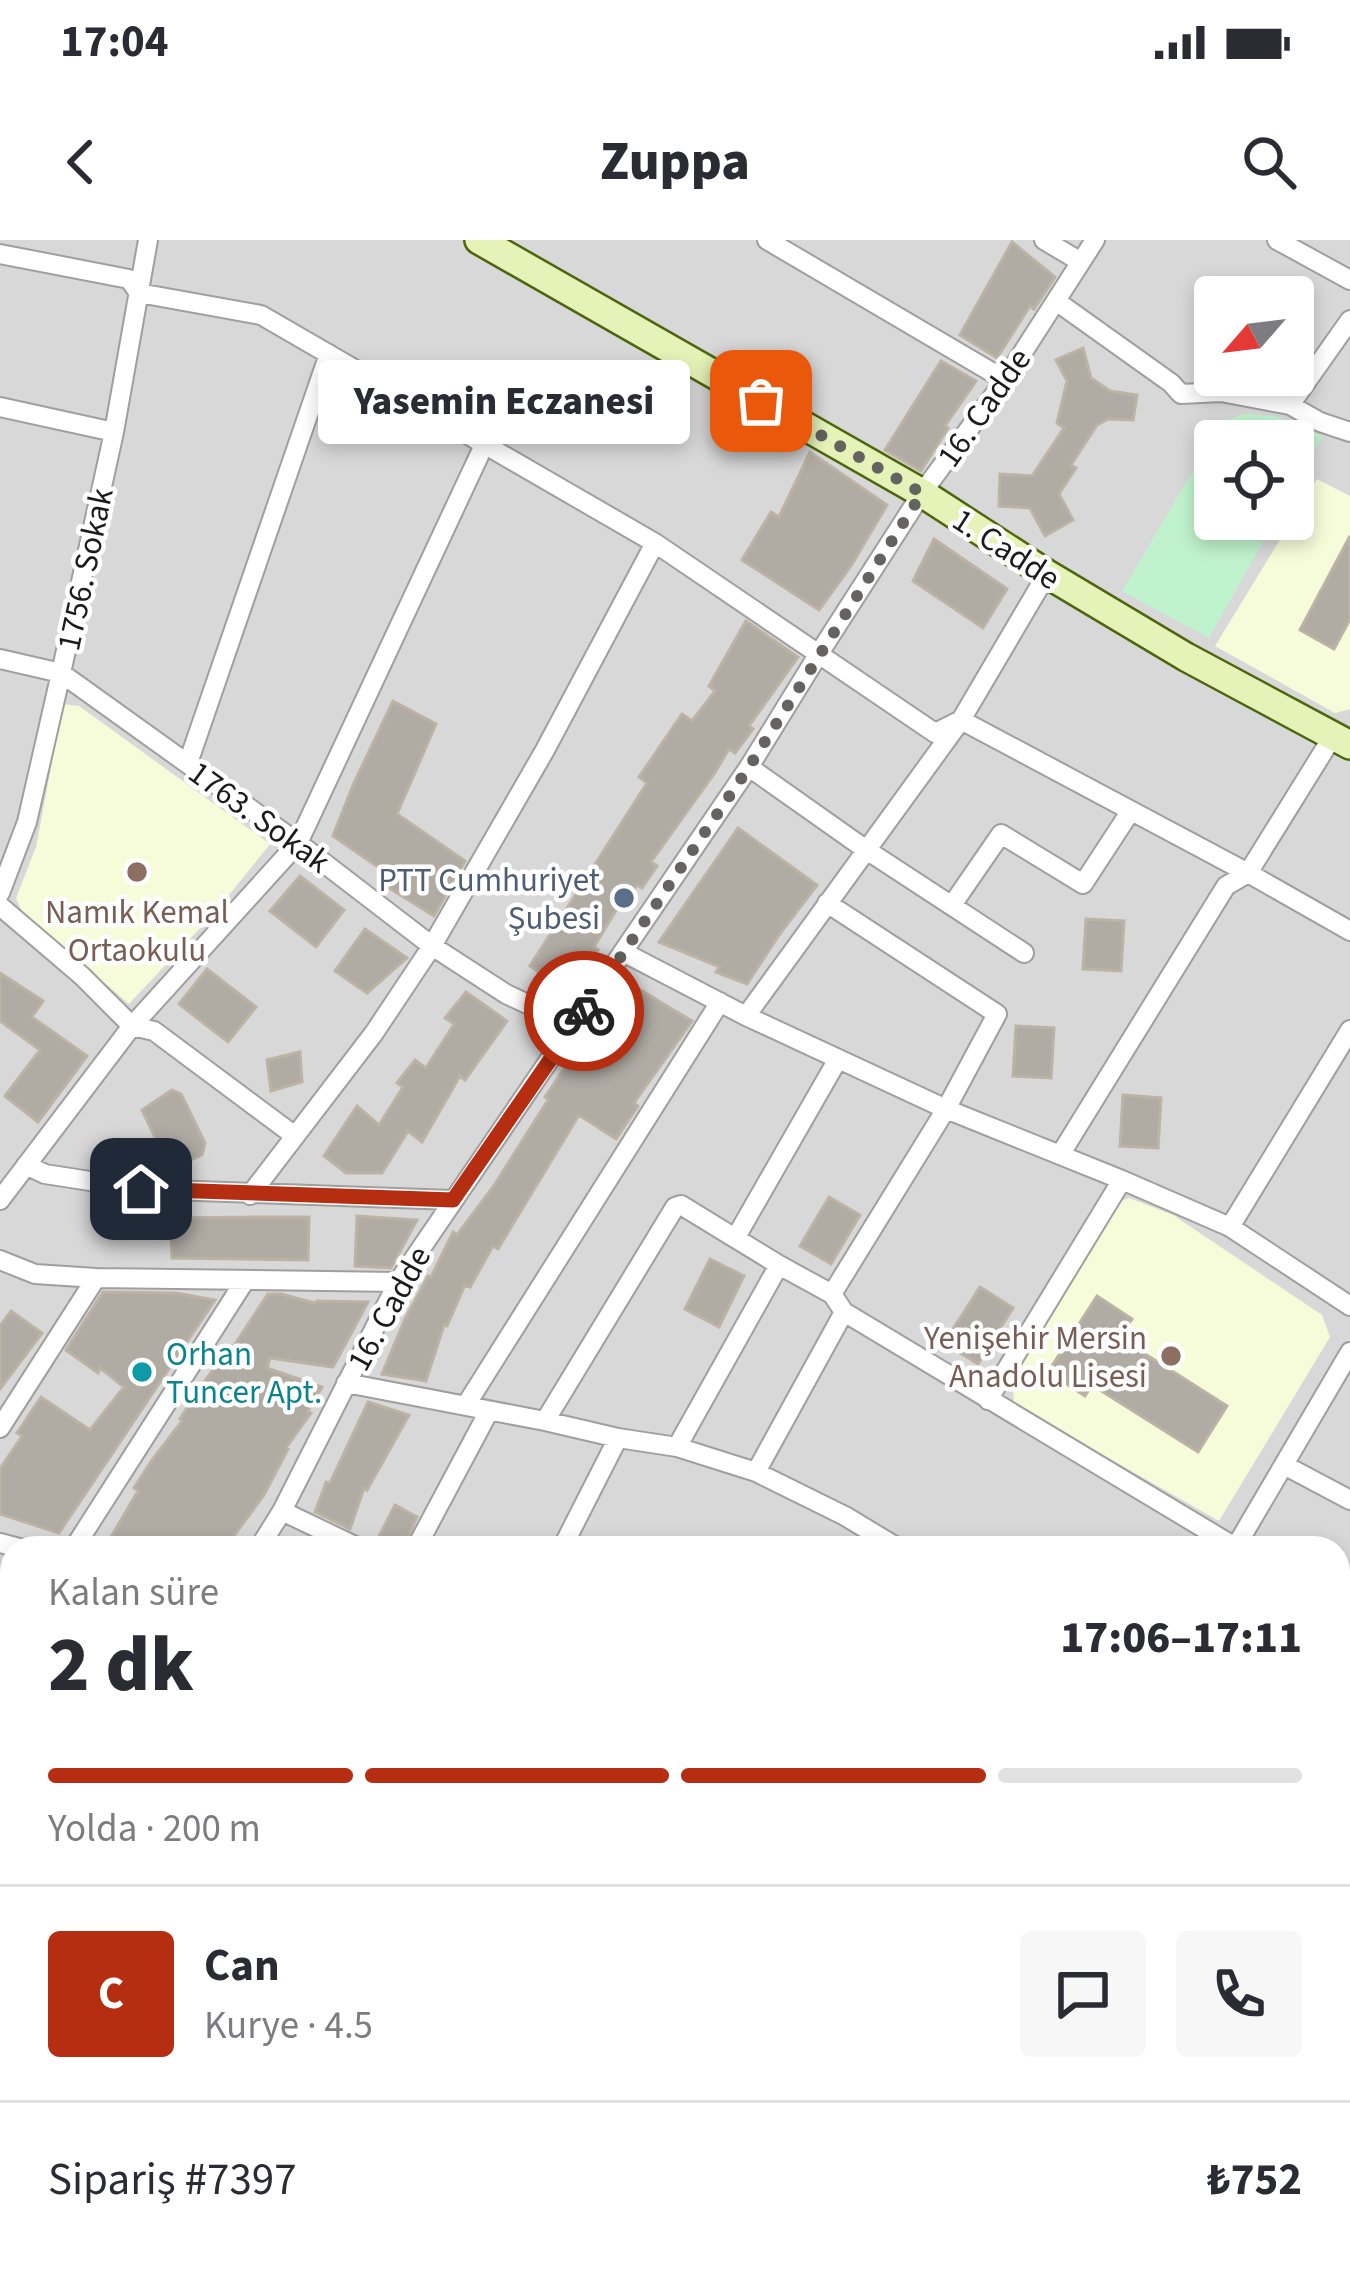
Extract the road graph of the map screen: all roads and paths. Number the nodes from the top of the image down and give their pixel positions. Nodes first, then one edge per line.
1 (148, 240) edge
2 (479, 240) edge
3 (767, 240) edge
4 (1044, 240) edge
5 (1095, 240) edge
6 (1277, 240) edge
7 (0, 254) edge
8 (1081, 262) junction
9 (1350, 280) edge
10 (139, 293) junction
11 (1056, 301) junction
12 (1350, 320) edge
13 (329, 354) junction
14 (1005, 380) junction
15 (1290, 405) junction
16 (0, 407) edge
17 (114, 432) junction
18 (1350, 433) edge
19 (485, 443) junction
20 (922, 493) junction
21 (655, 542) junction
22 (1047, 574) junction
23 (818, 655) junction
24 (0, 659) edge
25 (61, 673) junction
26 (961, 721) junction
27 (1342, 741) edge
28 (188, 763) junction
29 (749, 767) junction
30 (1130, 812) junction
31 (298, 842) junction
32 (865, 849) junction
33 (1248, 873) junction
34 (0, 893) edge
35 (827, 903) junction
36 (952, 904) junction
37 (0, 906) edge
38 (1350, 931) edge
39 (432, 946) junction
40 (623, 952) junction
41 (1024, 953) dead end
42 (721, 1002) junction
43 (746, 1016) junction
44 (132, 1026) junction
45 (574, 1026) junction
46 (1350, 1030) edge
47 (838, 1059) junction
48 (946, 1109) junction
49 (295, 1136) junction
50 (1060, 1155) junction
51 (26, 1165) junction
52 (1122, 1180) junction
53 (250, 1195) junction
54 (0, 1200) edge
55 (453, 1200) junction
56 (1230, 1227) junction
57 (736, 1238) junction
58 (0, 1260) edge
59 (779, 1265) junction
60 (96, 1278) junction
61 (244, 1282) junction
62 (398, 1282) junction
63 (832, 1294) junction
64 (1350, 1306) edge
65 (844, 1312) junction
66 (1350, 1352) edge
67 (346, 1383) junction
68 (988, 1400) junction
69 (466, 1406) junction
70 (489, 1411) junction
71 (545, 1421) junction
72 (0, 1428) edge
73 (618, 1438) junction
74 (677, 1447) junction
75 (1284, 1465) junction
76 (756, 1472) junction
77 (1350, 1500) edge
78 (282, 1511) junction
79 (82, 1536) edge
80 (266, 1536) edge
81 (333, 1536) edge
82 (422, 1536) edge
83 (568, 1536) edge
84 (878, 1536) edge
85 (1215, 1536) edge
86 (1242, 1536) edge

1 - 10 street, 1756. Sokak
2 - 20 street, 1. Cadde
3 - 14 street
4 - 8 street
5 - 8 street, 16. Cadde
6 - 9 street
7 - 10 street
8 - 11 street, 16. Cadde
10 - 13 street
10 - 17 street, 1756. Sokak
11 - 14 street, 16. Cadde
11 - 15 street
12 - 15 street
13 - 19 street
13 - 28 street
14 - 20 street, 16. Cadde
15 - 18 street
16 - 17 street
17 - 25 street, 1756. Sokak
19 - 21 street
19 - 31 street
20 - 22 street, 1. Cadde
20 - 23 street, 16. Cadde
21 - 23 street
21 - 39 street
22 - 26 street
22 - 27 street, 1. Cadde
23 - 26 street
23 - 29 street, 16. Cadde
24 - 25 street, 1763. Sokak
25 - 28 street, 1763. Sokak
25 - 34 street, 1756. Sokak
26 - 30 street
26 - 32 street
27 - 33 street
28 - 31 street, 1763. Sokak
29 - 32 street
29 - 40 street, 16. Cadde
30 - 33 street
30 - 36 street
31 - 39 street, 1763. Sokak
31 - 44 street
32 - 35 street
32 - 36 street
33 - 38 street
33 - 50 street
35 - 43 street
35 - 48 street
36 - 41 street
37 - 44 street
39 - 45 street, 1763. Sokak
39 - 49 street
40 - 42 street
40 - 45 street, 16. Cadde
42 - 43 street
42 - 69 street
43 - 47 street
44 - 49 street
44 - 51 street
45 - 55 street, 16. Cadde
46 - 56 street
47 - 48 street
47 - 57 street
48 - 50 street
48 - 63 street
49 - 53 street
50 - 52 street
51 - 53 street
51 - 54 street
52 - 56 street
52 - 68 street
53 - 55 street
55 - 62 street, 16. Cadde
56 - 64 street
57 - 59 street
57 - 71 street
58 - 60 street
59 - 63 street
59 - 74 street
60 - 61 street
60 - 72 street
61 - 62 street
61 - 79 street
62 - 67 street, 16. Cadde
63 - 65 street
65 - 68 street
65 - 76 street
66 - 75 street
67 - 69 street
67 - 78 street, 16. Cadde
68 - 85 street
69 - 70 street
70 - 71 street
70 - 82 street
71 - 73 street
73 - 74 street
73 - 83 street
74 - 76 street
75 - 77 street
75 - 86 street
76 - 84 street
78 - 80 street, 16. Cadde
78 - 81 street

